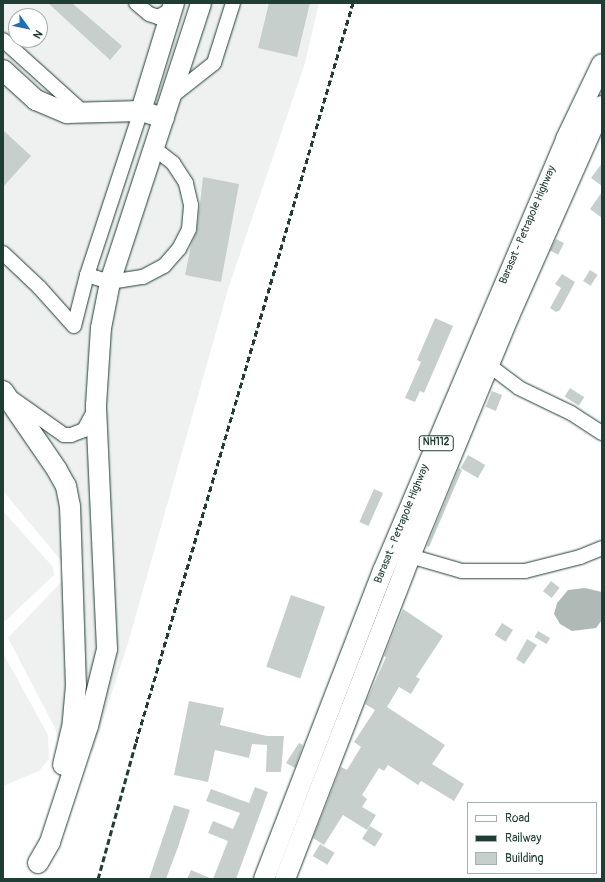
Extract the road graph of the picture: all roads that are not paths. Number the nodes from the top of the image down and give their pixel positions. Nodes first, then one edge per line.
1 (136, 3) edge
2 (201, 3) edge
3 (232, 3) edge
4 (174, 6) edge
5 (3, 40) edge
6 (602, 64) edge
7 (3, 70) edge
8 (171, 97) junction
9 (602, 106) edge
10 (141, 111) junction
11 (84, 113) junction
12 (164, 118) junction
13 (154, 148) junction
14 (3, 253) edge
15 (87, 275) junction
16 (110, 282) junction
17 (490, 366) junction
18 (6, 393) edge
19 (96, 405) junction
20 (602, 433) edge
21 (602, 548) edge
22 (410, 556) junction
23 (37, 871) edge
24 (264, 879) edge
25 (285, 879) edge

1 - 4 street
2 - 8 highway
3 - 8 street
4 - 10 highway
5 - 11 street
6 - 24 highway, Barasat - Petrapole Highway / NH112
7 - 11 highway
8 - 12 highway
9 - 17 highway, Barasat - Petrapole Highway / NH112
10 - 11 highway
10 - 12 highway
10 - 15 street
12 - 13 highway
13 - 16 highway
13 - 16 street
14 - 15 street
15 - 16 street
16 - 19 highway
17 - 20 street
17 - 22 highway, Barasat - Petrapole Highway / NH112
18 - 19 street
18 - 23 highway
19 - 23 highway
21 - 22 street
22 - 25 highway, Barasat - Petrapole Highway / NH112

